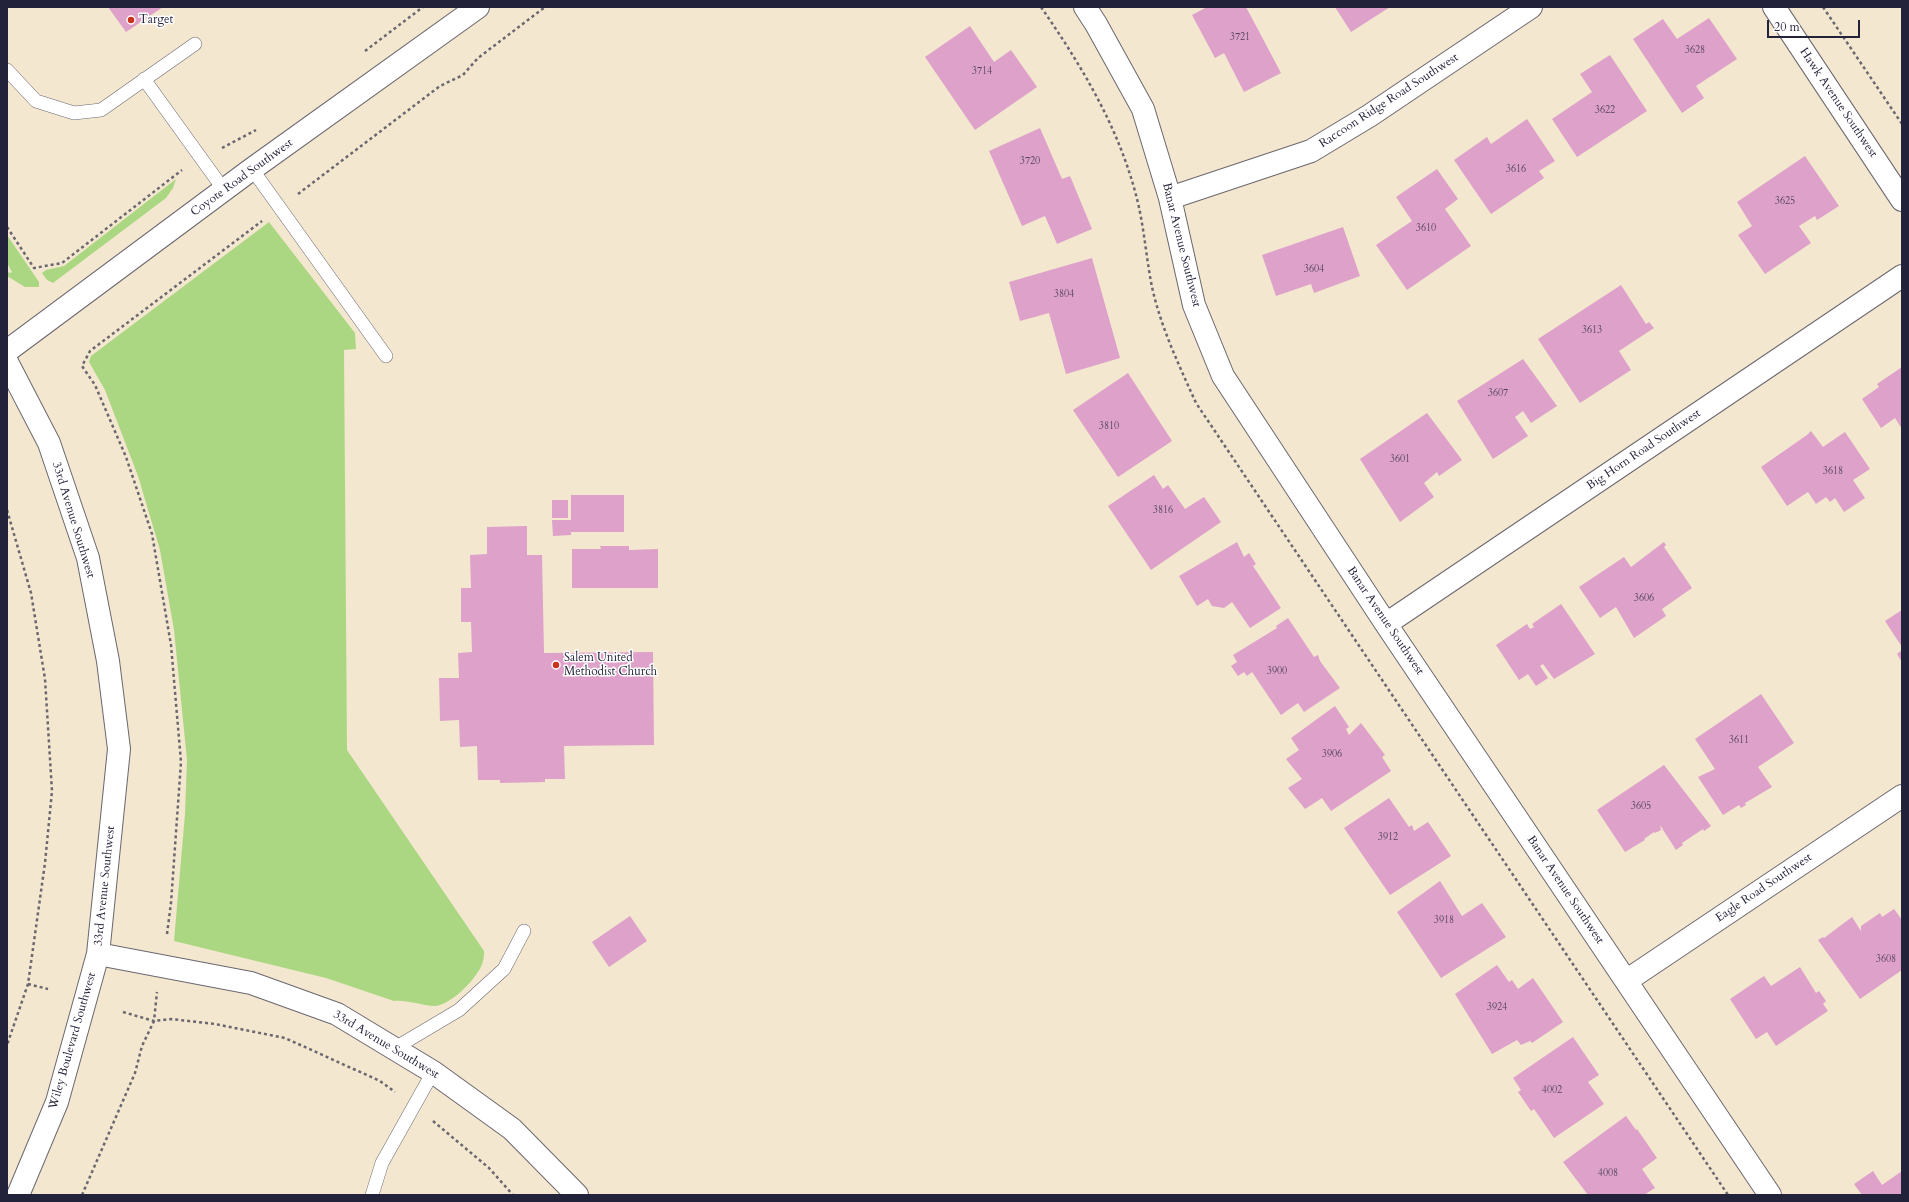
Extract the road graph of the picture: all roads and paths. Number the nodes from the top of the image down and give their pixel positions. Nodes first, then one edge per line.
1 (478, 7) edge
2 (546, 7) edge
3 (1084, 7) edge
4 (1531, 7) edge
5 (1774, 7) edge
6 (1823, 7) edge
7 (195, 44) dead end
8 (7, 70) edge
9 (144, 79) junction
10 (1902, 124) edge
11 (252, 169) junction
12 (224, 190) junction
13 (1170, 198) junction
14 (1902, 200) edge
15 (280, 207) junction
16 (1902, 276) edge
17 (7, 351) edge
18 (386, 356) dead end
19 (7, 362) edge
20 (7, 510) edge
21 (1386, 624) junction
22 (1902, 796) edge
23 (524, 931) dead end
24 (167, 934) dead end
25 (98, 954) junction
26 (1626, 981) junction
27 (28, 984) junction
28 (48, 989) dead end
29 (157, 991) dead end
30 (123, 1012) dead end
31 (154, 1021) junction
32 (7, 1045) edge
33 (395, 1048) junction
34 (433, 1072) junction
35 (414, 1106) junction
36 (18, 1195) edge
37 (82, 1195) edge
38 (372, 1195) edge
39 (513, 1195) edge
40 (577, 1195) edge
41 (1770, 1195) edge

1 - 11 street, Coyote Road Southwest
2 - 15 path
3 - 13 street, Banar Avenue Southwest
4 - 13 street, Raccoon Ridge Road Southwest
5 - 14 street, Hawk Avenue Southwest
6 - 10 path
7 - 9 lane
8 - 9 lane
9 - 12 lane
11 - 12 street, Coyote Road Southwest
11 - 15 lane
12 - 17 street, Coyote Road Southwest
13 - 21 street, Banar Avenue Southwest
15 - 18 lane
15 - 24 path
16 - 21 street, Big Horn Road Southwest
19 - 25 street, 33rd Avenue Southwest
20 - 27 path
21 - 26 street, Banar Avenue Southwest
22 - 26 street, Eagle Road Southwest
23 - 33 lane
25 - 33 street, 33rd Avenue Southwest
25 - 36 street, Wiley Boulevard Southwest
26 - 41 street, Banar Avenue Southwest
27 - 28 path
27 - 32 path
29 - 31 path
30 - 31 path
31 - 35 path
31 - 37 path
33 - 34 street, 33rd Avenue Southwest
34 - 35 lane
34 - 40 street, 33rd Avenue Southwest
35 - 38 lane
35 - 39 path

